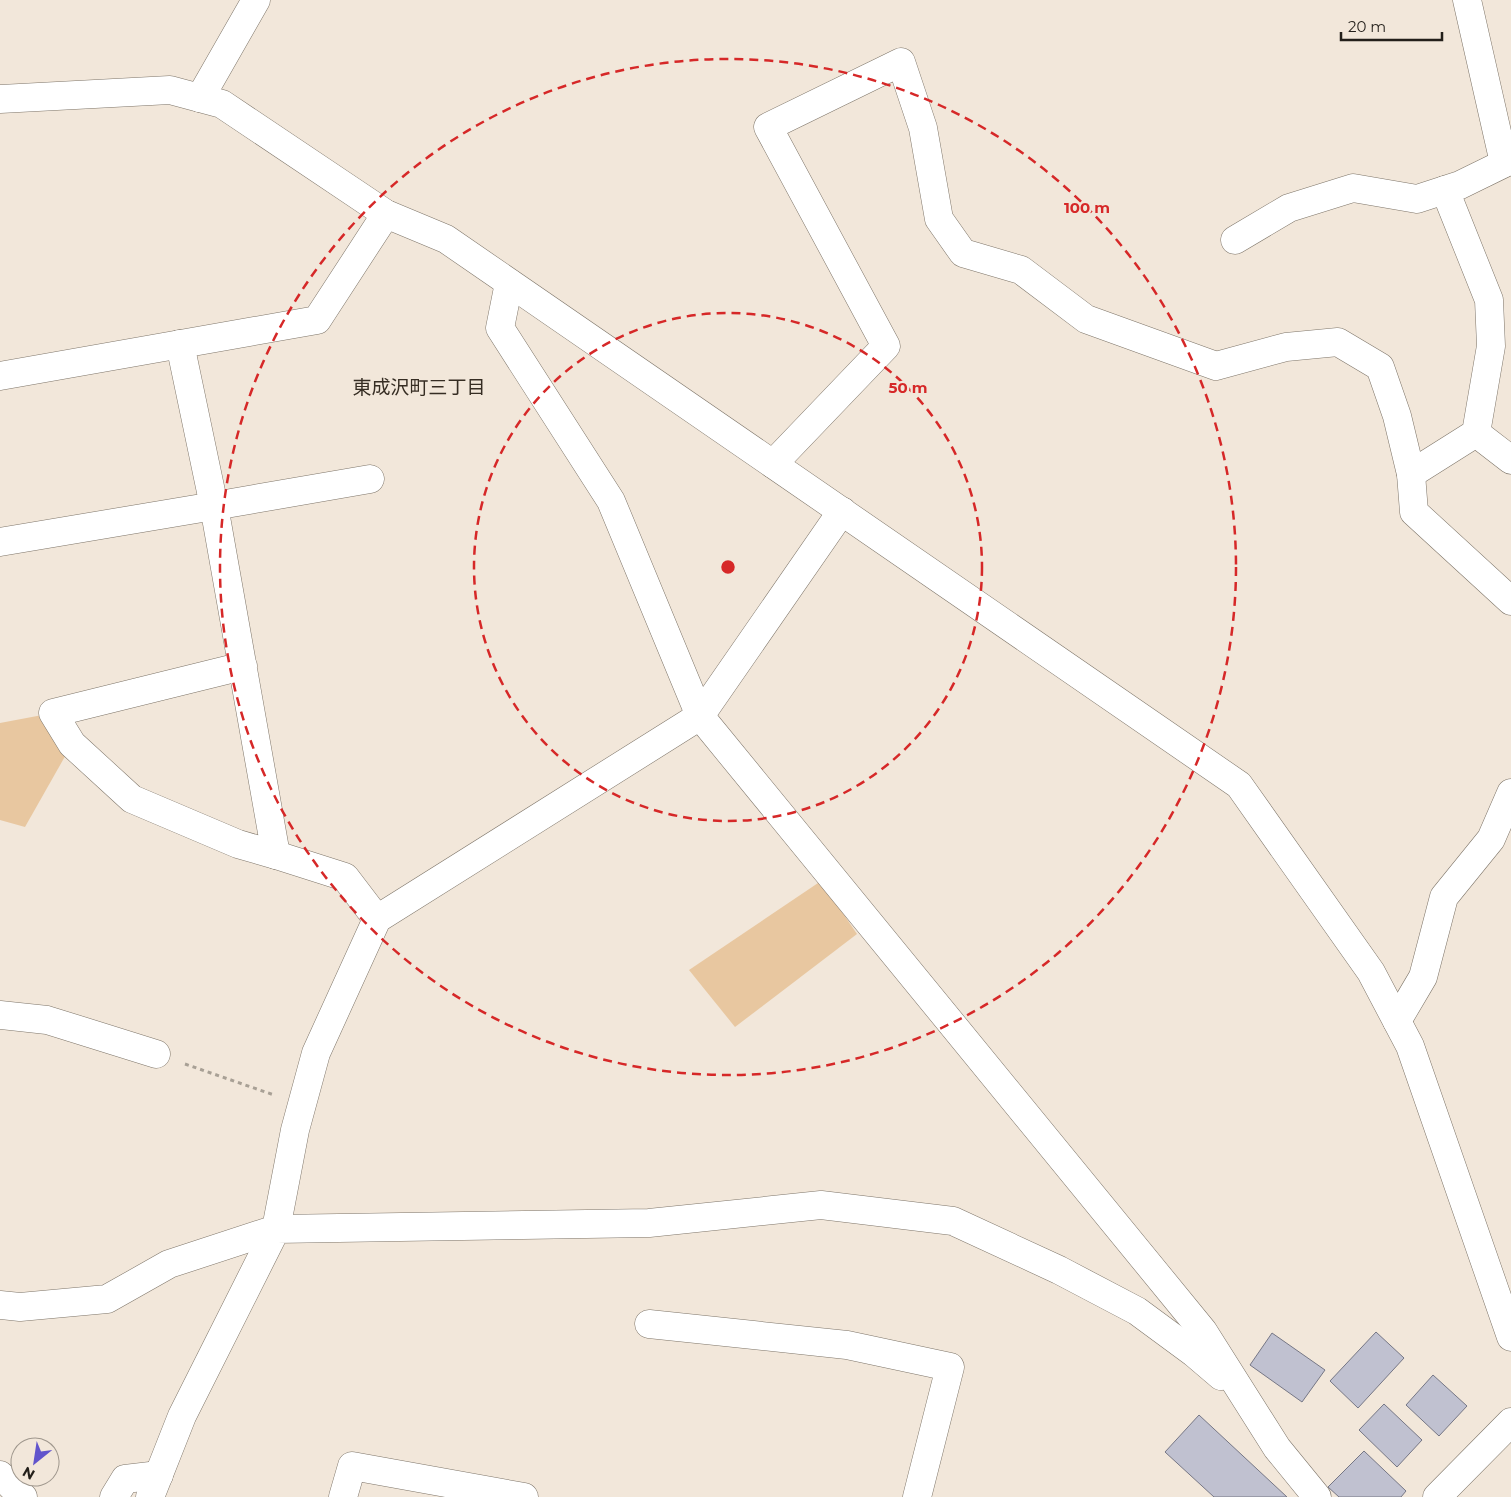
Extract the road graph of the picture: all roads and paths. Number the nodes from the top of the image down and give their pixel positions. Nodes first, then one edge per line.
1 (256, 0) edge
2 (1467, 0) edge
3 (200, 98) junction
4 (0, 99) edge
5 (1508, 162) edge
6 (1445, 190) junction
7 (386, 214) junction
8 (1235, 240) dead end
9 (509, 283) junction
10 (180, 344) junction
11 (0, 376) edge
12 (1476, 432) junction
13 (1511, 460) edge
14 (773, 464) junction
15 (1411, 474) junction
16 (370, 479) dead end
17 (214, 506) junction
18 (842, 511) junction
19 (0, 542) edge
20 (1511, 601) edge
21 (243, 666) junction
22 (700, 716) junction
23 (1511, 793) edge
24 (276, 855) junction
25 (377, 919) junction
26 (0, 1015) edge
27 (1397, 1021) junction
28 (156, 1054) joint
29 (302, 1104) junction
30 (276, 1229) junction
31 (0, 1305) edge
32 (649, 1324) dead end
33 (1511, 1337) edge
34 (1245, 1397) junction
35 (1511, 1422) edge
36 (0, 1475) edge
37 (154, 1486) edge
38 (493, 1495) edge
39 (23, 1497) edge
40 (114, 1497) edge
41 (343, 1497) edge
42 (524, 1497) edge
43 (917, 1497) edge
44 (1317, 1497) edge
45 (1437, 1497) edge

1 - 3 street
2 - 5 street
3 - 4 street
3 - 7 street
5 - 6 street
6 - 8 street
6 - 12 street
7 - 9 street
7 - 10 street
9 - 14 street
9 - 22 street
10 - 11 street
10 - 17 street
12 - 13 street
12 - 15 street
14 - 15 street
14 - 18 street
15 - 20 street
16 - 17 street
17 - 19 street
17 - 21 street
18 - 22 street
18 - 27 street
21 - 24 street
21 - 24 street
22 - 25 street
22 - 34 street
23 - 27 street
24 - 25 street
25 - 29 street
26 - 28 street
27 - 33 street
28 - 29 path
29 - 30 street
30 - 31 street
30 - 34 street
30 - 37 street
32 - 43 street
34 - 44 street
35 - 45 street
36 - 39 street
37 - 40 street
38 - 41 street
38 - 42 street

